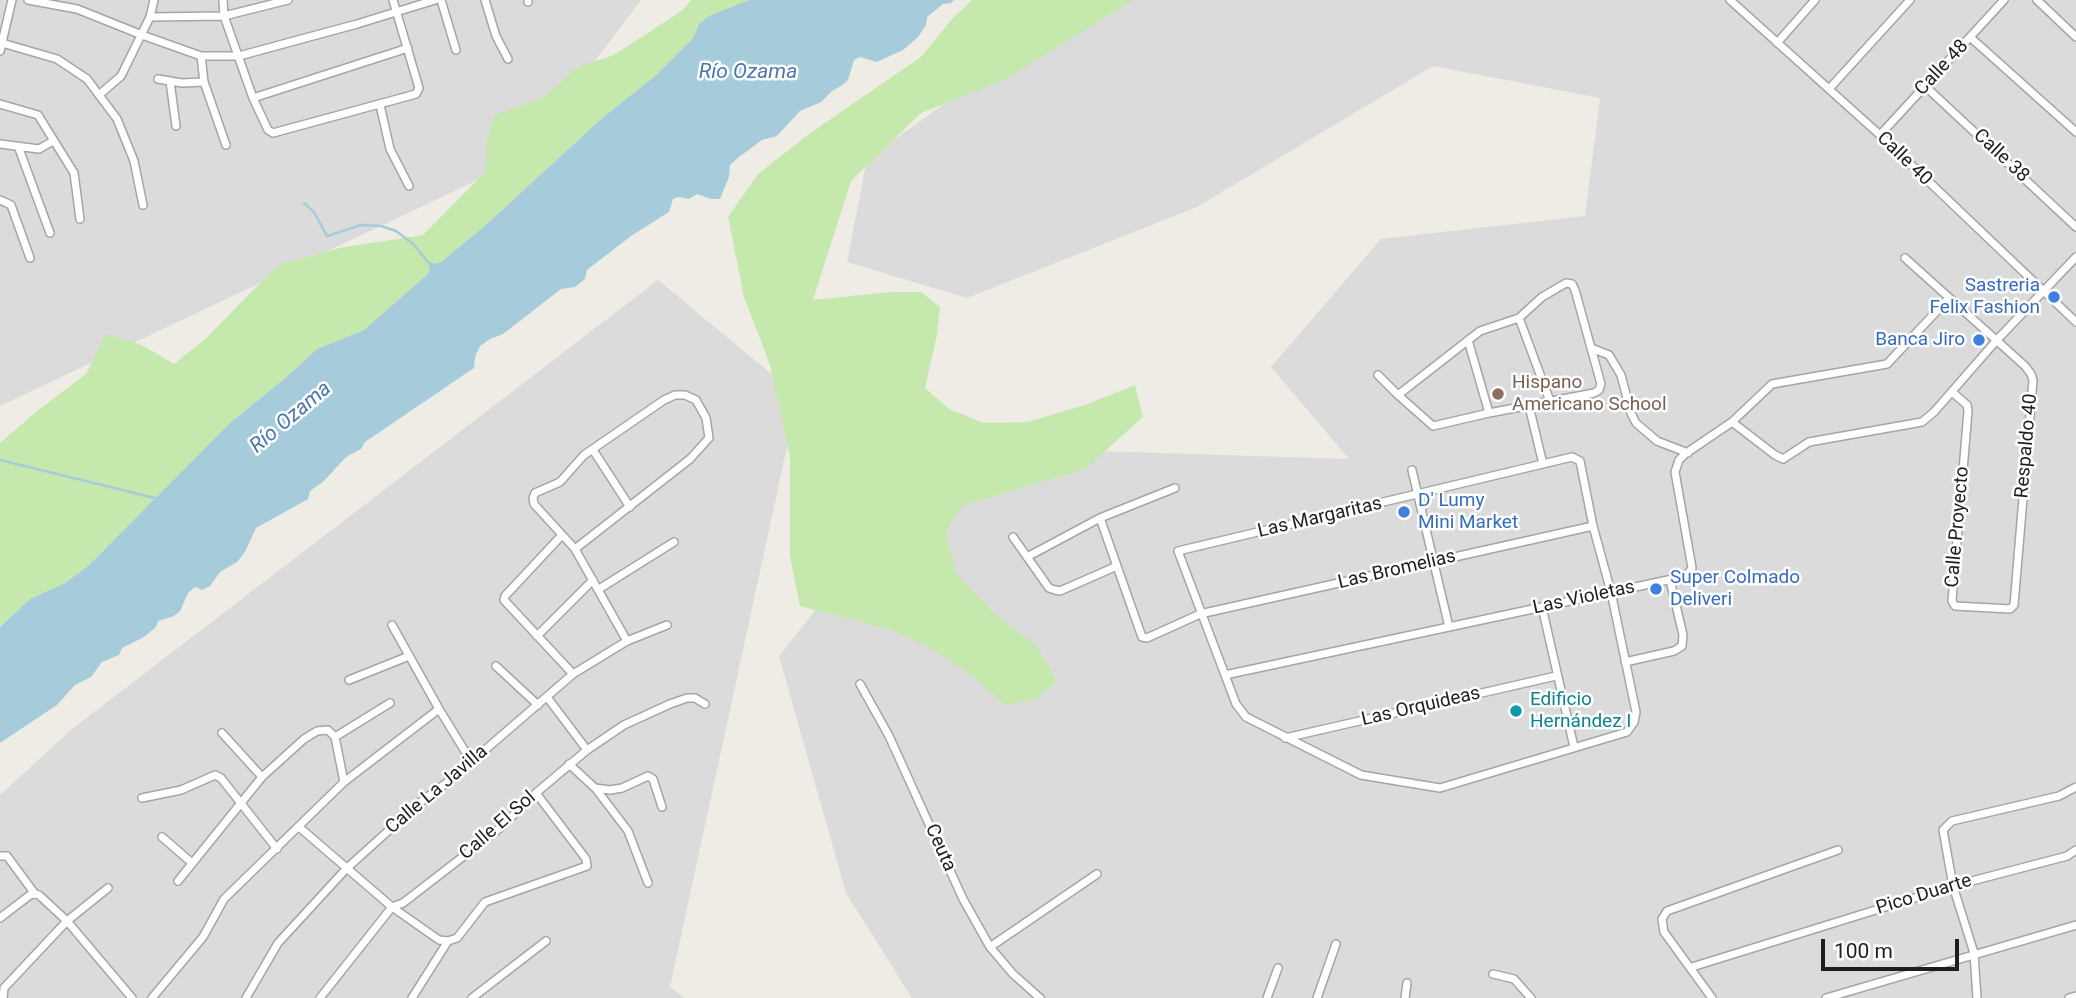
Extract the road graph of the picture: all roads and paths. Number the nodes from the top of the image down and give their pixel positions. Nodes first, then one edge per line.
1 (12, 0) edge
2 (28, 0) edge
3 (154, 0) edge
4 (223, 0) edge
5 (288, 0) edge
6 (393, 0) edge
7 (435, 0) edge
8 (442, 0) edge
9 (485, 0) edge
10 (1730, 0) edge
11 (1815, 0) edge
12 (1910, 0) edge
13 (2004, 0) edge
14 (2037, 0) edge
15 (397, 12) junction
16 (224, 16) junction
17 (150, 17) junction
18 (142, 35) junction
19 (1970, 37) junction
20 (2076, 37) edge
21 (1777, 43) junction
22 (1, 47) edge
23 (408, 48) junction
24 (456, 50) dead end
25 (201, 55) junction
26 (239, 57) junction
27 (508, 59) dead end
28 (158, 79) dead end
29 (170, 81) junction
30 (204, 82) junction
31 (1925, 86) junction
32 (1829, 89) junction
33 (99, 95) junction
34 (253, 98) junction
35 (0, 104) edge
36 (380, 105) junction
37 (176, 126) dead end
38 (2076, 132) edge
39 (1880, 135) junction
40 (53, 141) junction
41 (0, 144) edge
42 (226, 145) dead end
43 (18, 146) junction
44 (409, 186) dead end
45 (0, 200) edge
46 (143, 205) dead end
47 (80, 219) dead end
48 (2076, 227) edge
49 (50, 233) dead end
50 (2076, 257) edge
51 (30, 258) dead end
52 (1905, 258) dead end
53 (2043, 293) junction
54 (1949, 298) junction
55 (1519, 318) junction
56 (2076, 322) edge
57 (1468, 341) junction
58 (1996, 341) junction
59 (1591, 348) junction
60 (1378, 375) dead end
61 (1952, 391) junction
62 (1398, 395) junction
63 (1550, 401) junction
64 (1529, 406) junction
65 (1489, 413) junction
66 (1732, 422) junction
67 (593, 450) junction
68 (1688, 453) junction
69 (1543, 464) junction
70 (1412, 470) dead end
71 (1175, 488) dead end
72 (1418, 496) junction
73 (630, 507) junction
74 (1100, 518) junction
75 (1593, 526) junction
76 (562, 535) junction
77 (1013, 537) dead end
78 (674, 542) dead end
79 (575, 549) junction
80 (1027, 557) junction
81 (1433, 562) junction
82 (1117, 565) junction
83 (593, 580) junction
84 (1670, 580) junction
85 (599, 589) junction
86 (1611, 592) junction
87 (2014, 605) joint
88 (1542, 607) junction
89 (1200, 614) junction
90 (392, 625) dead end
91 (667, 625) dead end
92 (1448, 627) junction
93 (537, 636) junction
94 (627, 641) junction
95 (409, 656) junction
96 (1625, 662) junction
97 (496, 666) dead end
98 (573, 674) junction
99 (1225, 675) junction
100 (1556, 676) junction
101 (349, 680) dead end
102 (860, 684) dead end
103 (547, 697) junction
104 (390, 703) dead end
105 (705, 704) dead end
106 (538, 705) junction
107 (439, 709) junction
108 (222, 733) dead end
109 (335, 737) junction
110 (1285, 738) junction
111 (1574, 747) junction
112 (587, 750) junction
113 (471, 761) junction
114 (569, 765) junction
115 (262, 777) junction
116 (344, 782) junction
117 (2076, 787) edge
118 (595, 788) junction
119 (536, 793) junction
120 (142, 798) dead end
121 (240, 803) junction
122 (662, 807) dead end
123 (299, 827) junction
124 (162, 837) dead end
125 (277, 849) junction
126 (1838, 850) dead end
127 (2076, 850) edge
128 (0, 856) edge
129 (192, 863) junction
130 (346, 869) junction
131 (1097, 874) dead end
132 (177, 881) dead end
133 (649, 883) dead end
134 (1953, 886) junction
135 (108, 888) dead end
136 (35, 894) junction
137 (392, 907) junction
138 (0, 918) edge
139 (68, 921) junction
140 (2076, 925) edge
141 (448, 941) junction
142 (546, 941) dead end
143 (1336, 944) dead end
144 (989, 947) junction
145 (1974, 953) junction
146 (1692, 967) junction
147 (1278, 968) dead end
148 (1493, 974) dead end
149 (1407, 983) dead end
150 (2076, 996) edge
151 (4, 998) edge
152 (132, 998) edge
153 (152, 998) edge
154 (246, 998) edge
155 (320, 998) edge
156 (412, 998) edge
157 (472, 998) edge
158 (1040, 998) edge
159 (1267, 998) edge
160 (1317, 998) edge
161 (1405, 998) edge
162 (1531, 998) edge
163 (1712, 998) edge
164 (1826, 998) edge
165 (1977, 998) edge
166 (2069, 998) edge

1 - 22 street
2 - 18 street
3 - 17 street
4 - 16 street
5 - 16 street
6 - 15 street
7 - 15 street
8 - 24 street
9 - 27 street
10 - 21 street, Calle 40
11 - 21 street
12 - 32 street
13 - 19 street, Calle 48
14 - 20 street
15 - 23 street
15 - 26 street
16 - 17 street
16 - 26 street
17 - 18 street
18 - 25 street
18 - 33 street
19 - 31 street, Calle 48
19 - 38 street
21 - 32 street, Calle 40
22 - 33 street
23 - 34 street
23 - 36 street
25 - 26 street
25 - 30 street
26 - 34 street
28 - 29 street
29 - 30 street
29 - 37 street
30 - 42 street
31 - 39 street, Calle 48
31 - 48 street, Calle 38
32 - 39 street, Calle 40
33 - 46 street
34 - 36 street
35 - 40 street
36 - 44 street
39 - 53 street, Calle 40
40 - 43 street
40 - 47 street
41 - 43 street
43 - 49 street
45 - 51 street
50 - 53 street
52 - 54 street, Respaldo 40
53 - 56 street, Calle 40
53 - 58 street
54 - 58 street, Respaldo 40
54 - 66 street
55 - 57 street
55 - 59 street
55 - 63 street
57 - 62 street
57 - 65 street
58 - 61 street
58 - 87 street, Respaldo 40
59 - 63 street
59 - 68 street
60 - 62 street
61 - 66 street
61 - 87 street, Calle Proyecto
62 - 65 street
63 - 64 street
64 - 65 street
64 - 69 street
66 - 68 street
67 - 73 street
67 - 73 street
67 - 76 street
68 - 84 street
69 - 72 street, Las Margaritas
69 - 75 street, Las Margaritas
70 - 72 street
71 - 74 street
72 - 81 street
72 - 89 street, Las Margaritas
73 - 79 street
74 - 80 street
74 - 82 street
75 - 81 street, Las Bromelias
75 - 86 street
76 - 79 street
76 - 93 street
77 - 80 street
78 - 85 street
79 - 83 street
80 - 82 street
81 - 89 street, Las Bromelias
81 - 92 street
82 - 89 street, Las Bromelias
83 - 85 street
83 - 93 street
84 - 86 street, Las Violetas
84 - 96 street
85 - 94 street
86 - 88 street, Las Violetas
86 - 96 street
88 - 92 street, Las Violetas
88 - 100 street
89 - 99 street
90 - 95 street
91 - 94 street, Calle La Javilla
92 - 99 street, Las Violetas
93 - 98 street
94 - 98 street, Calle La Javilla
95 - 101 street
95 - 107 street
96 - 111 street
97 - 106 street
98 - 103 street, Calle La Javilla
99 - 110 street
100 - 110 street, Las Orquideas
100 - 111 street
102 - 144 street, Ceuta
103 - 106 street, Calle La Javilla
103 - 112 street
104 - 109 street
105 - 112 street, Calle El Sol
106 - 113 street, Calle La Javilla
107 - 113 street
107 - 116 street
108 - 115 street
109 - 115 street
109 - 116 street
110 - 111 street
112 - 114 street, Calle El Sol
113 - 130 street, Calle La Javilla
114 - 118 street
114 - 119 street, Calle El Sol
115 - 121 street
116 - 123 street
117 - 134 street
118 - 122 street
118 - 133 street
119 - 137 street, Calle El Sol
119 - 141 street
120 - 121 street
121 - 125 street
121 - 129 street
123 - 125 street
123 - 130 street
124 - 129 street
125 - 153 street
126 - 146 street
127 - 134 street, Pico Duarte
128 - 136 street
129 - 132 street
130 - 137 street
130 - 154 street, Calle La Javilla
131 - 144 street
134 - 145 street
134 - 146 street, Pico Duarte
135 - 139 street
136 - 138 street
136 - 139 street
137 - 141 street
137 - 155 street, Calle El Sol
139 - 151 street
139 - 152 street
140 - 145 street
141 - 156 street
142 - 157 street
143 - 160 street
144 - 158 street, Ceuta
145 - 164 street
145 - 165 street
146 - 163 street
147 - 159 street
148 - 162 street
149 - 161 street
150 - 166 street

